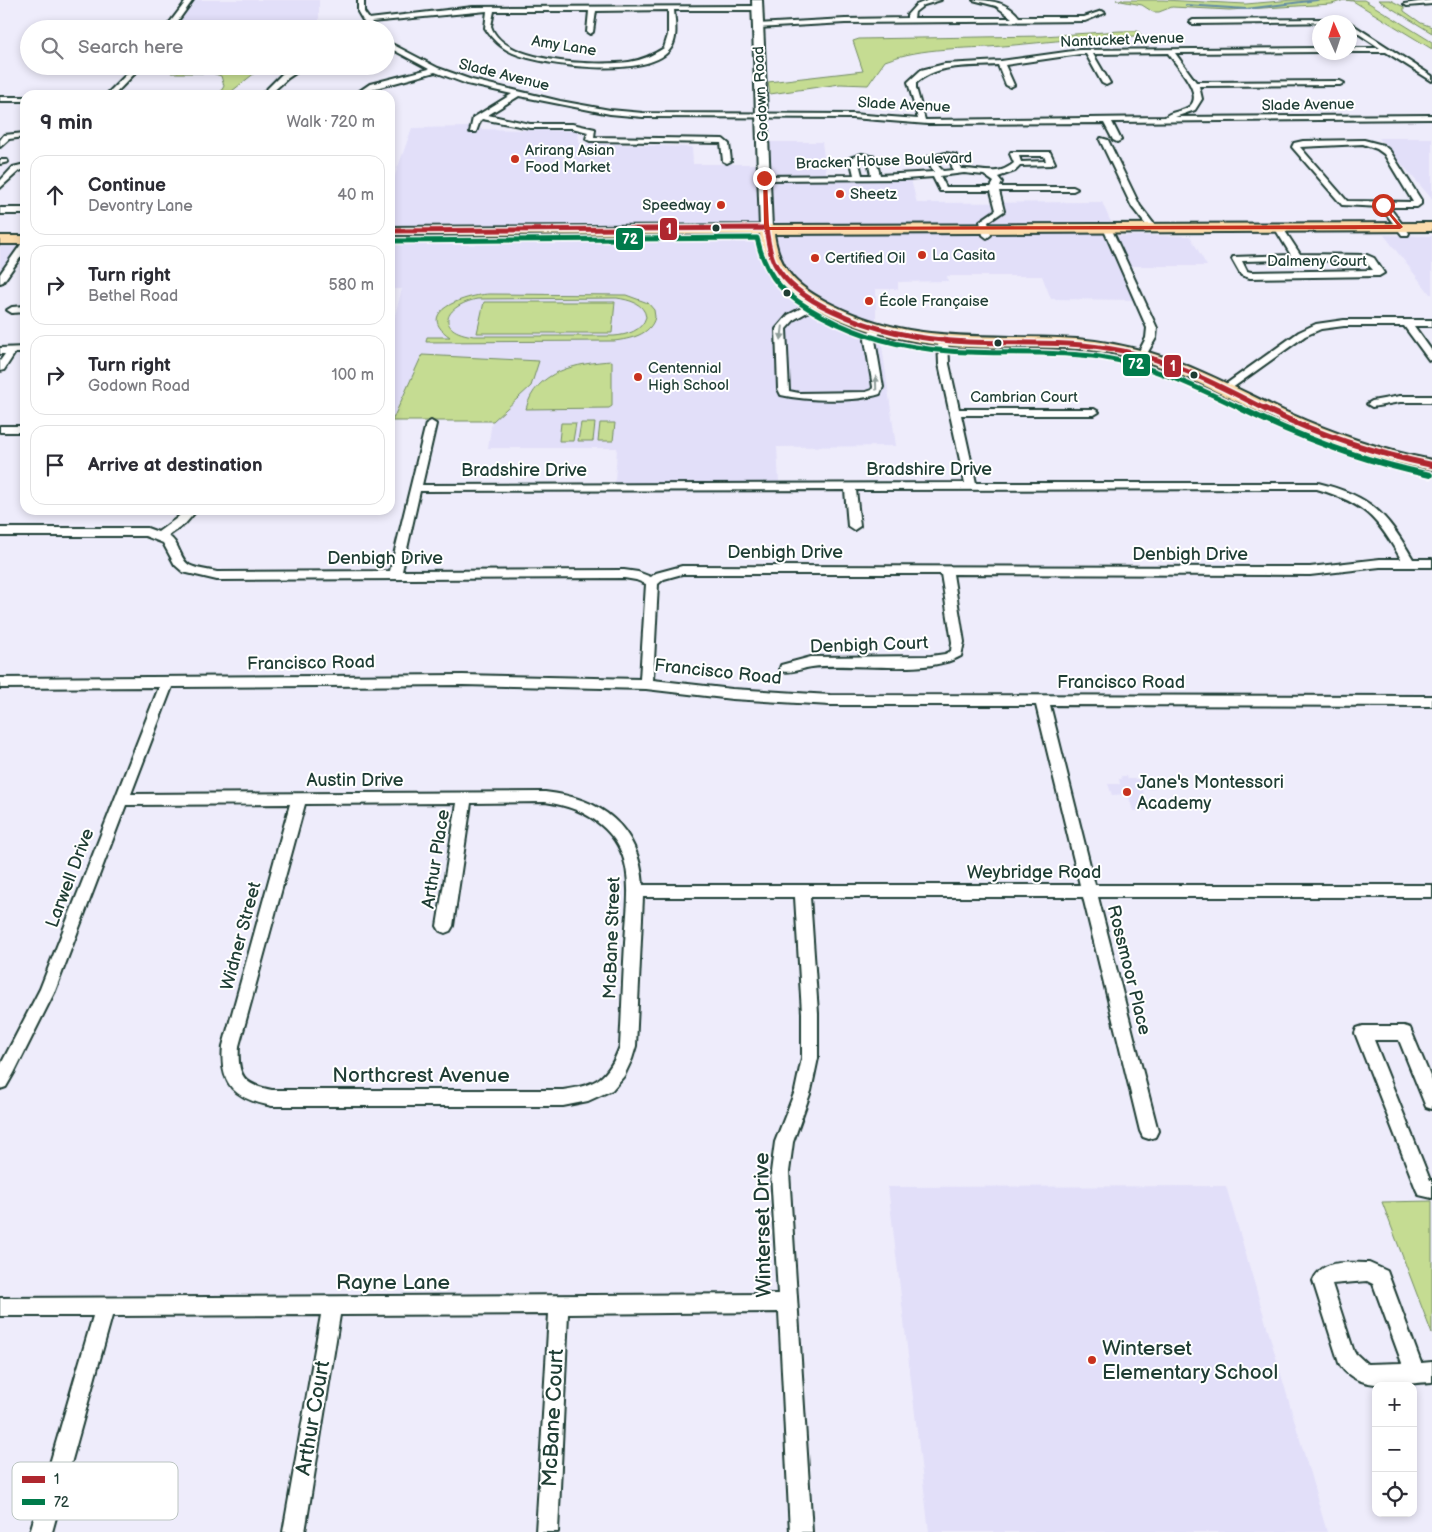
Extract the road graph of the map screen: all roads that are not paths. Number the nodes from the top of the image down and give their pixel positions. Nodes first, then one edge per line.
1 (190, 0) edge
2 (361, 0) edge
3 (938, 0) edge
4 (976, 0) edge
5 (1432, 2) edge
6 (756, 4) edge
7 (1406, 4) dead end
8 (594, 8) junction
9 (672, 8) junction
10 (491, 9) junction
11 (1102, 13) dead end
12 (175, 20) edge
13 (365, 20) edge
14 (374, 20) edge
15 (912, 20) junction
16 (1017, 20) junction
17 (1193, 22) dead end
18 (1312, 22) edge
19 (758, 26) junction
20 (1357, 30) edge
21 (590, 32) dead end
22 (395, 47) edge
23 (1312, 50) edge
24 (1357, 50) edge
25 (1388, 50) junction
26 (1088, 52) junction
27 (1170, 52) junction
28 (1001, 63) junction
29 (435, 70) junction
30 (130, 75) edge
31 (287, 75) edge
32 (1432, 79) edge
33 (1106, 83) dead end
34 (1340, 83) dead end
35 (1193, 84) junction
36 (1010, 85) dead end
37 (115, 90) edge
38 (270, 90) edge
39 (367, 90) edge
40 (518, 93) junction
41 (0, 99) edge
42 (20, 99) edge
43 (481, 116) junction
44 (761, 116) junction
45 (581, 117) junction
46 (1432, 117) edge
47 (1161, 120) junction
48 (922, 121) junction
49 (1107, 121) junction
50 (472, 130) dead end
51 (0, 131) edge
52 (20, 133) edge
53 (20, 134) edge
54 (1104, 140) dead end
55 (1117, 140) dead end
56 (0, 146) edge
57 (727, 162) dead end
58 (1018, 164) dead end
59 (20, 168) edge
60 (958, 171) junction
61 (938, 174) junction
62 (993, 176) junction
63 (858, 177) junction
64 (764, 178) junction
65 (876, 178) junction
66 (0, 186) edge
67 (994, 189) junction
68 (1073, 189) dead end
69 (1383, 205) junction
70 (0, 211) edge
71 (20, 211) edge
72 (1432, 227) edge
73 (1153, 228) junction
74 (1280, 230) junction
75 (1403, 230) junction
76 (1109, 231) junction
77 (0, 232) edge
78 (20, 232) edge
79 (395, 232) edge
80 (767, 232) junction
81 (987, 232) junction
82 (1432, 233) edge
83 (395, 237) edge
84 (0, 240) edge
85 (20, 240) edge
86 (20, 254) edge
87 (1297, 257) junction
88 (0, 280) edge
89 (817, 303) junction
90 (20, 309) edge
91 (12, 310) dead end
92 (1432, 322) edge
93 (1407, 323) junction
94 (878, 328) junction
95 (943, 340) junction
96 (0, 350) edge
97 (12, 350) junction
98 (20, 350) edge
99 (1142, 355) junction
100 (1432, 358) edge
101 (0, 368) edge
102 (1224, 389) junction
103 (1432, 398) edge
104 (1372, 404) dead end
105 (955, 412) junction
106 (1094, 412) dead end
107 (431, 424) dead end
108 (0, 429) edge
109 (20, 429) edge
110 (1432, 465) edge
111 (850, 486) junction
112 (971, 486) junction
113 (416, 488) junction
114 (186, 515) edge
115 (854, 526) dead end
116 (0, 532) edge
117 (159, 536) junction
118 (1409, 563) junction
119 (1432, 563) edge
120 (946, 569) junction
121 (395, 575) junction
122 (652, 582) junction
123 (786, 668) dead end
124 (0, 683) edge
125 (167, 683) junction
126 (646, 684) junction
127 (1042, 701) junction
128 (1432, 701) edge
129 (465, 798) junction
130 (299, 799) junction
131 (120, 800) junction
132 (588, 806) joint
133 (636, 891) junction
134 (1091, 891) junction
135 (1432, 891) edge
136 (802, 892) junction
137 (445, 926) dead end
138 (0, 1081) edge
139 (237, 1083) joint
140 (607, 1084) joint
141 (1432, 1101) edge
142 (1150, 1132) dead end
143 (1428, 1189) edge
144 (786, 1303) junction
145 (332, 1304) junction
146 (559, 1304) junction
147 (0, 1307) edge
148 (105, 1307) junction
149 (1423, 1372) edge
150 (60, 1462) edge
151 (294, 1532) edge
152 (547, 1532) edge
153 (802, 1532) edge

1 - 12 street
2 - 13 street
3 - 15 street
4 - 16 street
5 - 7 street
6 - 9 street
6 - 19 main road, Godown Road
8 - 9 street
8 - 10 street
8 - 21 street
9 - 10 street, Amy Lane
10 - 14 street
11 - 16 street
15 - 16 street
15 - 19 street
17 - 18 street
19 - 44 main road, Godown Road
20 - 25 street
22 - 29 street, Slade Avenue
23 - 27 street, Nantucket Avenue
24 - 25 street
25 - 32 street
26 - 27 street, Nantucket Avenue
26 - 28 street, Nantucket Avenue
26 - 33 street
27 - 35 street
28 - 36 street
28 - 48 street, Nantucket Avenue
29 - 39 street
29 - 40 street, Slade Avenue
30 - 37 street
31 - 38 street
34 - 35 street
35 - 47 street
40 - 43 street
40 - 45 street, Slade Avenue
41 - 42 street
43 - 45 street
43 - 50 street
44 - 45 street, Slade Avenue
44 - 48 street, Slade Avenue
44 - 64 main road, Godown Road
45 - 57 street
46 - 47 street, Slade Avenue
47 - 49 street, Slade Avenue
48 - 49 street, Slade Avenue
49 - 55 street
51 - 52 street
53 - 56 street
54 - 73 street
58 - 62 street
59 - 66 street
60 - 61 street, Bracken House Boulevard
60 - 61 street
60 - 62 street, Bracken House Boulevard
61 - 65 street, Bracken House Boulevard
61 - 67 street
62 - 67 street, Bracken House Boulevard
63 - 64 street, Bracken House Boulevard
63 - 65 street, Bracken House Boulevard
63 - 65 street
64 - 80 main road, Godown Road
67 - 68 street
67 - 81 street, Bracken House Boulevard
69 - 69 street
69 - 75 street
70 - 71 street
72 - 75 main road
73 - 74 main road
73 - 76 main road
74 - 75 main road
74 - 76 main road
74 - 87 street, Dalmeny Court
75 - 82 main road
76 - 81 main road
76 - 99 street
77 - 78 main road
79 - 80 main road
80 - 81 main road
80 - 83 main road
80 - 89 main road, Godown Road
84 - 85 main road
86 - 88 street
87 - 87 street, Dalmeny Court
89 - 94 main road, Godown Road
89 -> 94 street
90 - 91 street
92 - 93 street
93 - 100 street
93 - 102 street
94 - 95 main road, Godown Road
95 - 99 main road, Godown Road
95 - 105 street
96 - 97 street
97 - 98 street
97 - 101 street
99 - 102 main road, Godown Road
102 - 110 main road, Godown Road
103 - 104 street
105 - 106 street, Cambrian Court
105 - 112 street
107 - 113 street
108 - 109 street
111 - 112 street, Bradshire Drive
111 - 113 street, Bradshire Drive
111 - 115 street
112 - 118 street, Bradshire Drive
113 - 121 street
114 - 117 street
116 - 117 street
117 - 121 street, Denbigh Drive
118 - 119 street, Denbigh Drive
118 - 120 street, Denbigh Drive
120 - 122 street, Denbigh Drive
120 - 123 street, Denbigh Court
121 - 122 street, Denbigh Drive
122 - 126 street
124 - 125 street, Francisco Road
125 - 126 street, Francisco Road
125 - 131 street, Larwell Drive
126 - 127 street, Francisco Road
127 - 128 street, Francisco Road
127 - 134 street, Rossmoor Place
129 - 130 street, Austin Drive
129 - 132 street, Austin Drive
129 - 137 street, Arthur Place
130 - 131 street, Austin Drive
130 - 139 street, Widner Street
131 - 138 street, Larwell Drive
132 - 133 street, McBane Street
133 - 136 street, Weybridge Road
133 - 140 street, McBane Street
134 - 135 street, Weybridge Road
134 - 136 street, Weybridge Road
134 - 142 street, Rossmoor Place
136 - 144 street, Winterset Drive
139 - 140 street, Northcrest Avenue
141 - 143 street
144 - 146 street, Rayne Lane
144 - 153 street, Winterset Drive
145 - 146 street, Rayne Lane
145 - 148 street, Rayne Lane
145 - 151 street, Arthur Court
146 - 152 street, McBane Court
147 - 148 street, Rayne Lane
148 - 150 street
149 - 149 street

